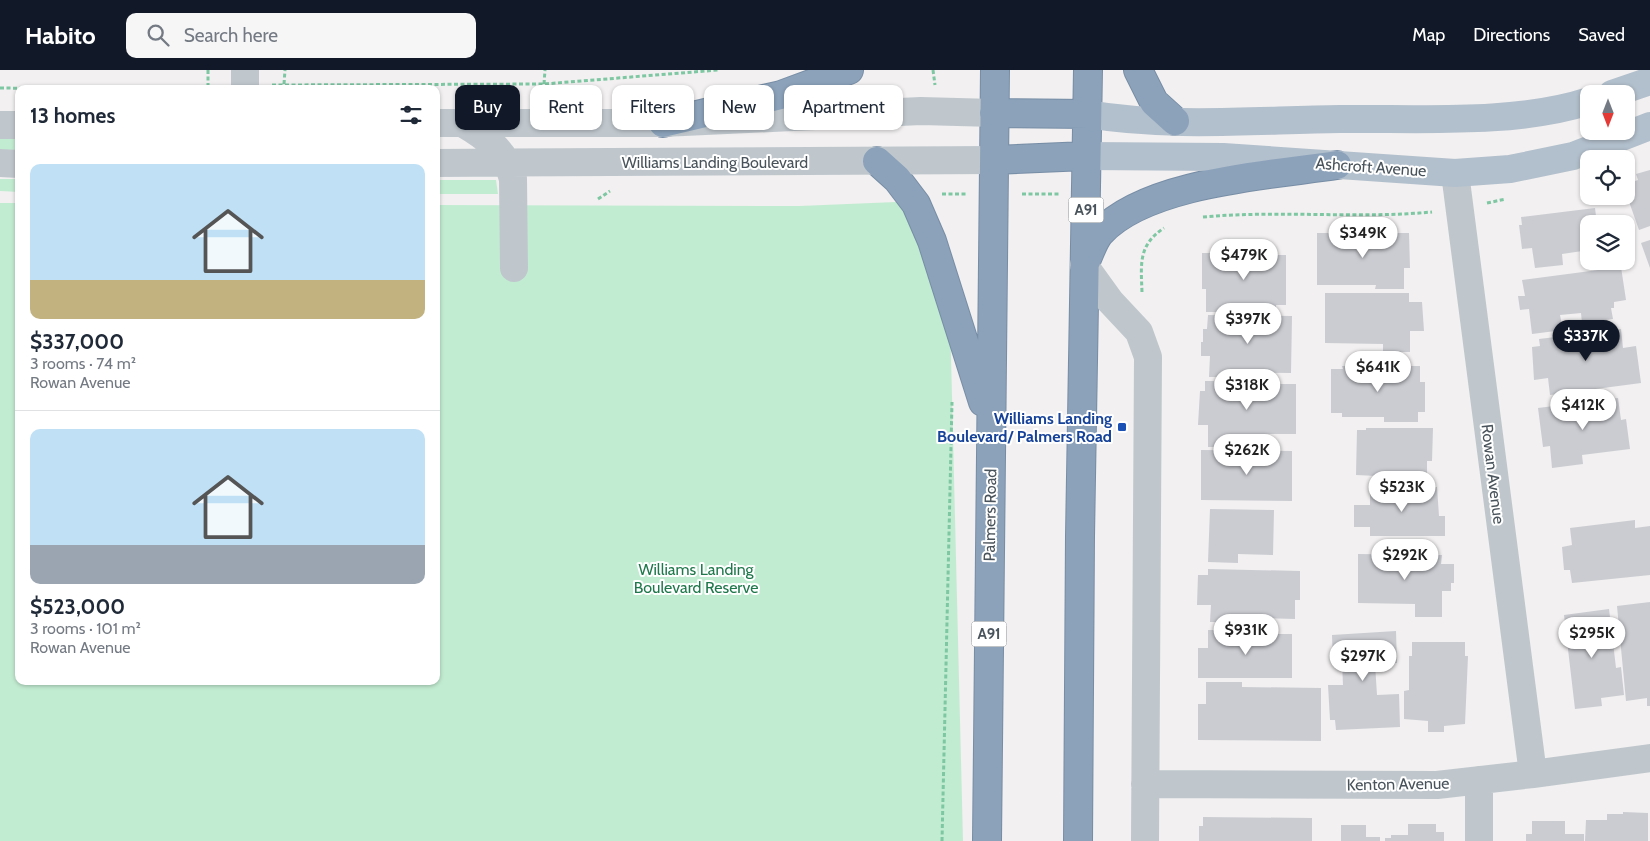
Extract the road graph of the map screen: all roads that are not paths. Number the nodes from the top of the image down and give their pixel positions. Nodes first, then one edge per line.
1 (849, 70) edge
2 (995, 70) edge
3 (1088, 70) edge
4 (1138, 70) edge
5 (1650, 81) edge
6 (1635, 86) edge
7 (1580, 103) edge
8 (994, 113) junction
9 (1087, 114) junction
10 (694, 116) edge
11 (1175, 121) junction
12 (694, 122) edge
13 (449, 123) edge
14 (612, 123) edge
15 (0, 125) edge
16 (15, 125) edge
17 (1650, 126) edge
18 (1086, 156) junction
19 (994, 160) junction
20 (877, 161) junction
21 (508, 163) junction
22 (0, 164) edge
23 (15, 164) edge
24 (440, 164) edge
25 (1337, 165) junction
26 (1455, 173) junction
27 (1084, 265) junction
28 (514, 268) dead end
29 (991, 427) junction
30 (1650, 758) edge
31 (1533, 774) junction
32 (1479, 780) junction
33 (1145, 784) junction
34 (987, 841) edge
35 (1078, 841) edge
36 (1145, 841) edge
37 (1479, 841) edge

1 - 10 highway
2 - 8 highway, Palmers Road / A91
3 - 9 highway, A91
4 - 11 highway
5 - 6 main road
7 - 11 main road
8 - 9 highway
8 - 12 street
8 - 19 highway, Palmers Road / A91
9 - 11 main road
9 - 18 highway, A91
13 - 14 street
13 - 21 street
15 - 16 street
17 - 26 main road, Ashcroft Avenue
18 - 19 highway
18 - 25 main road, Ashcroft Avenue
18 - 27 highway, A91
19 - 20 street, Williams Landing Boulevard
19 - 29 highway, Palmers Road / A91
20 - 21 street, Williams Landing Boulevard
20 - 29 highway
21 - 24 street, Williams Landing Boulevard
21 - 28 street
22 - 23 street
25 - 26 main road, Ashcroft Avenue
25 - 27 highway
26 - 31 street, Rowan Avenue
27 - 33 street
27 - 35 highway, A91
29 - 34 highway, Palmers Road / A91
30 - 31 street, Kenton Avenue
31 - 32 street, Kenton Avenue
32 - 33 street, Kenton Avenue
32 - 37 street
33 - 36 street

